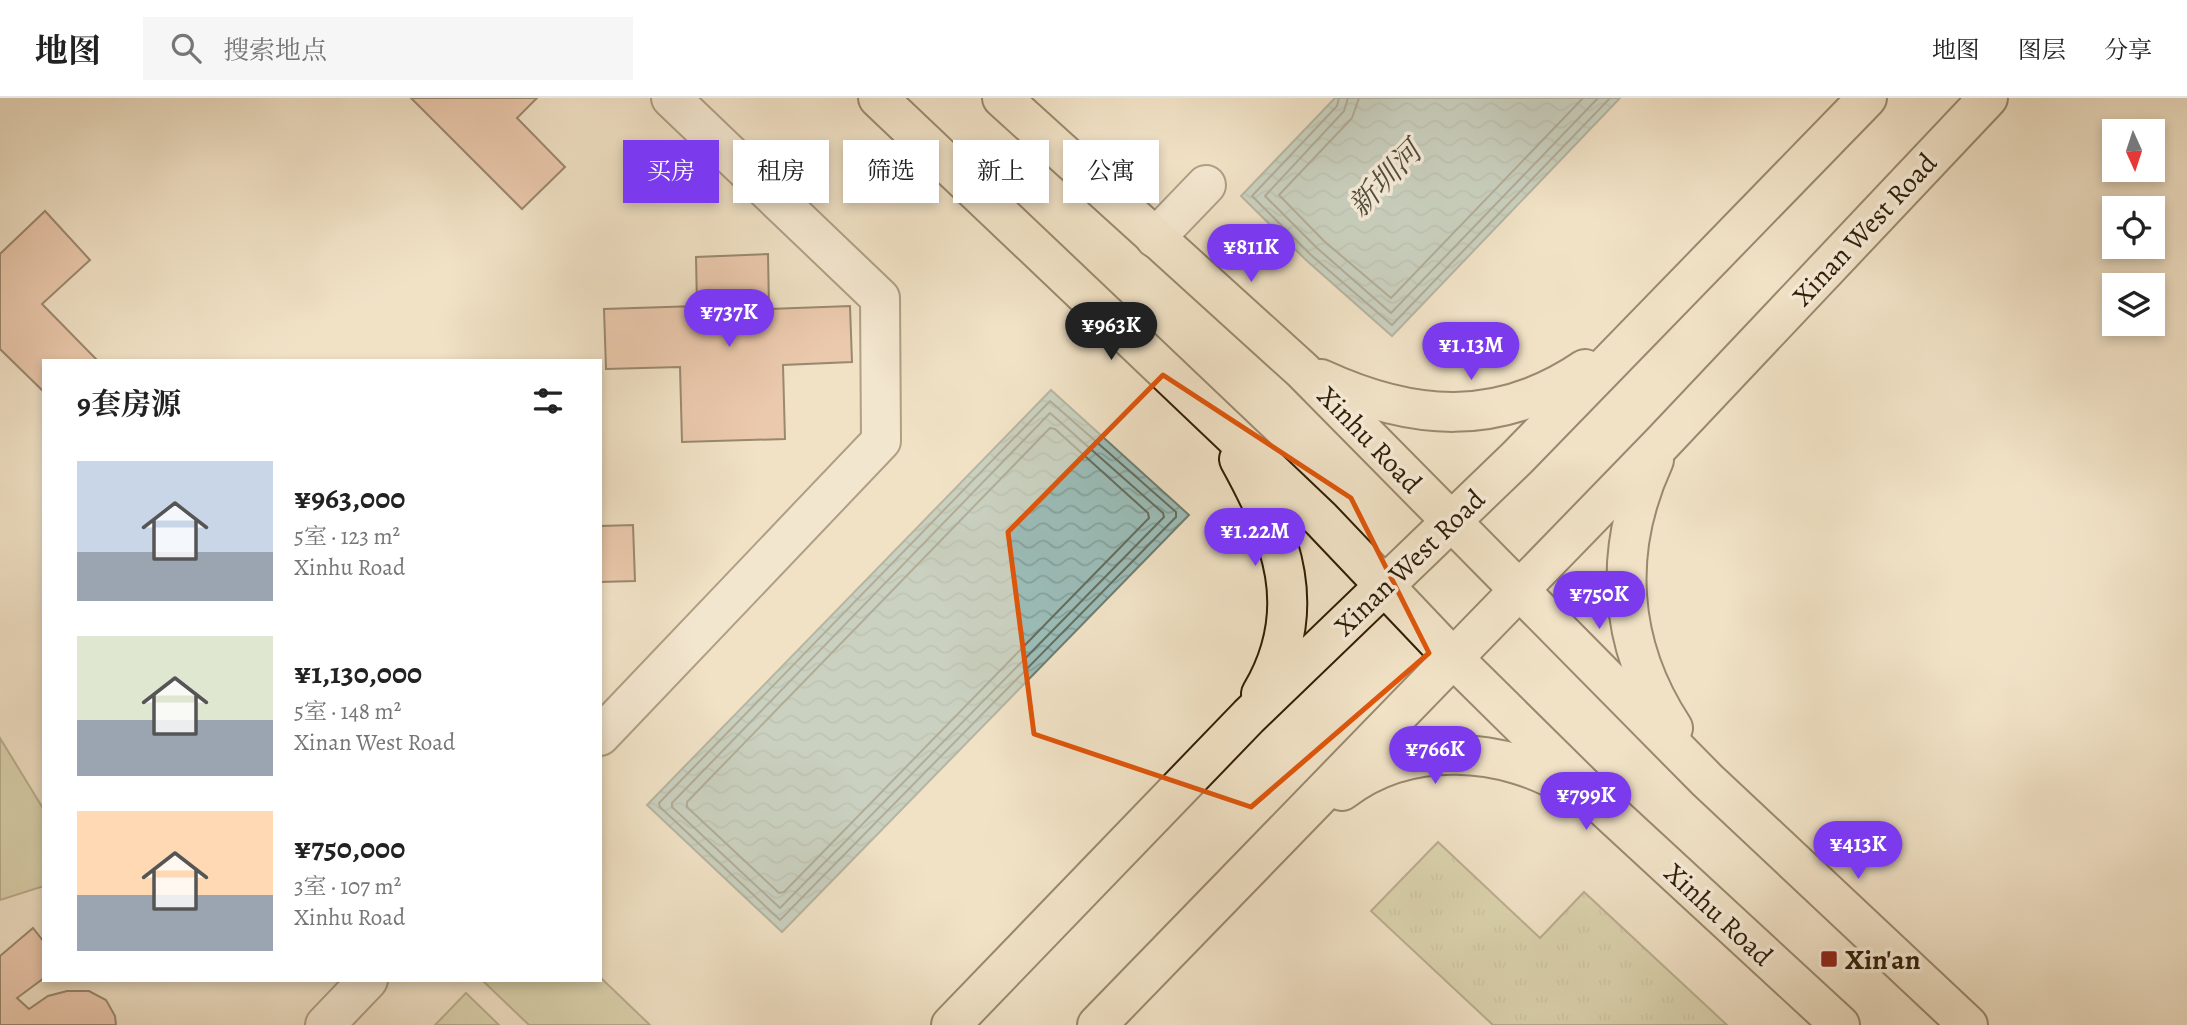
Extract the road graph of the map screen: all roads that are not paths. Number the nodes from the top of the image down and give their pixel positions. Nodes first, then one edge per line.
1 (671, 98) edge
2 (878, 98) edge
3 (1002, 98) edge
4 (1867, 98) edge
5 (1988, 98) edge
6 (1206, 185) dead end
7 (1155, 237) junction
8 (1633, 337) junction
9 (1302, 370) junction
10 (1220, 426) junction
11 (1663, 442) junction
12 (1451, 522) junction
13 (1384, 587) junction
14 (1518, 591) junction
15 (1453, 658) junction
16 (1249, 716) junction
17 (602, 734) edge
18 (1706, 780) junction
19 (1607, 810) junction
20 (1274, 844) junction
21 (366, 982) edge
22 (325, 1025) edge
23 (951, 1025) edge
24 (1097, 1025) edge
25 (1840, 1025) edge
26 (1968, 1025) edge

1 - 17 lane
2 - 10 main road, Xinhu Road
3 - 7 main road, Xinhu Road
4 - 8 main road, Xinan West Road
5 - 11 main road, Xinan West Road
6 - 7 lane
7 - 9 main road, Xinhu Road
8 - 9 main road
8 - 12 main road, Xinan West Road
9 - 12 main road, Xinhu Road
10 - 13 main road, Xinhu Road
10 - 16 main road
11 - 14 main road, Xinan West Road
11 - 18 main road
12 - 13 main road, Xinan West Road
12 - 14 main road, Xinhu Road
13 - 15 main road, Xinhu Road
13 - 16 main road, Xinan West Road
14 - 15 main road, Xinan West Road
14 - 18 main road, Xinhu Road
15 - 19 main road, Xinhu Road
15 - 20 main road, Xinan West Road
16 - 23 main road, Xinan West Road
18 - 26 main road, Xinhu Road
19 - 20 main road
19 - 25 main road, Xinhu Road
20 - 24 main road, Xinan West Road
21 - 22 lane

